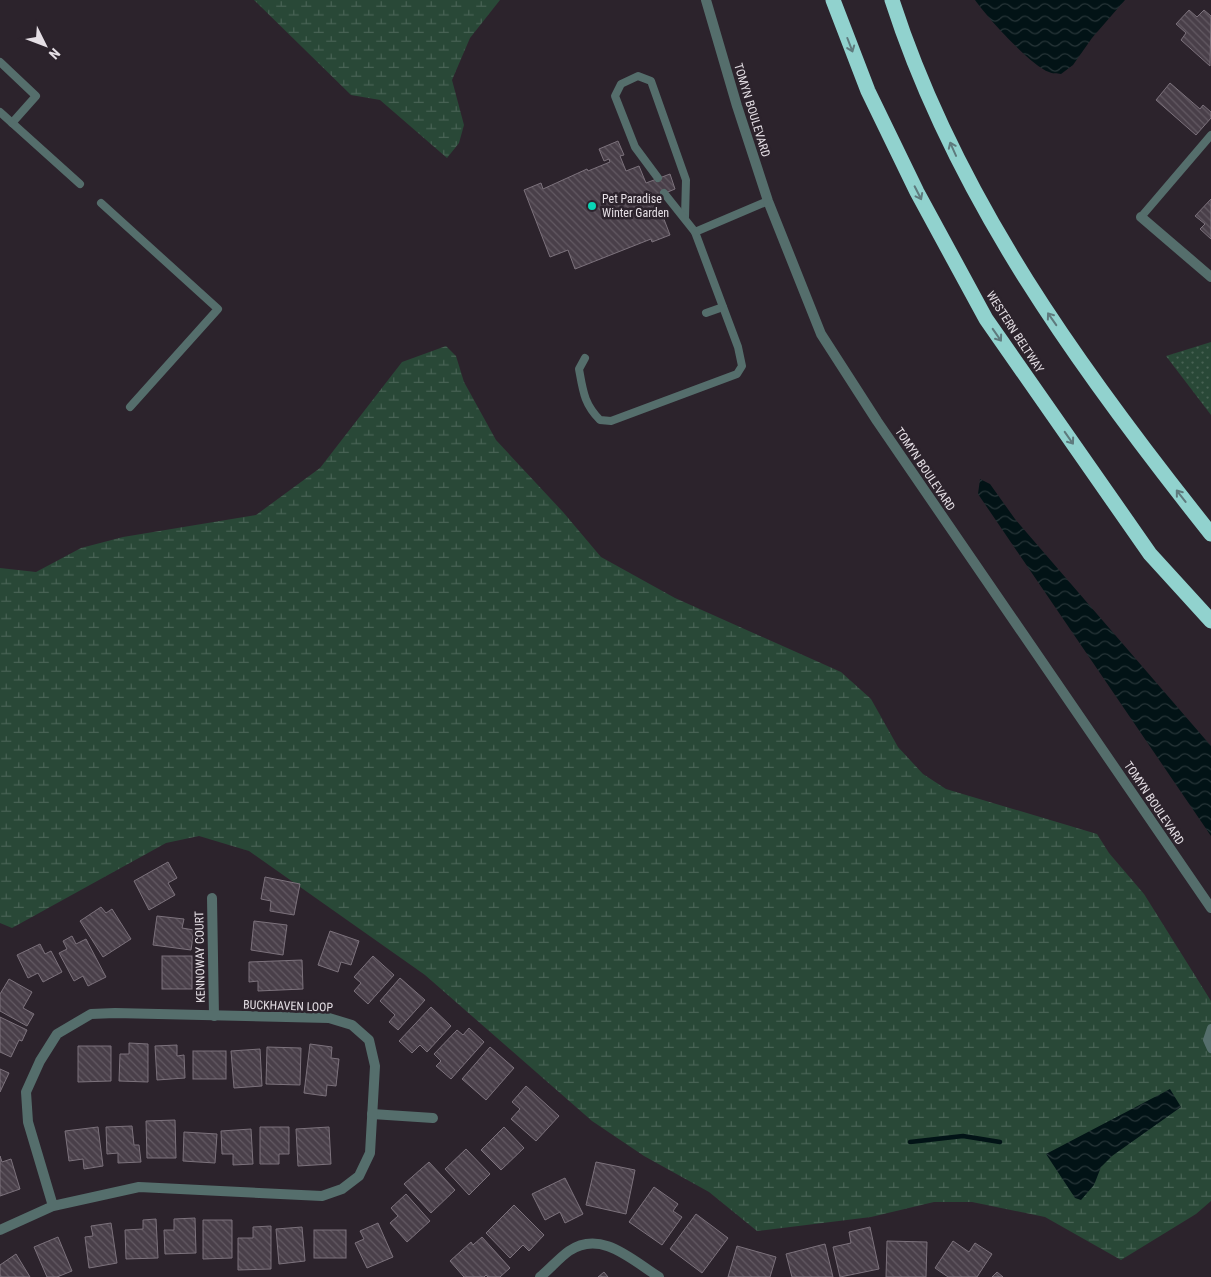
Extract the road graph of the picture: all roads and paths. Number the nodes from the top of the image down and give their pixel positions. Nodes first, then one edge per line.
1 (706, 0) edge
2 (833, 0) edge
3 (892, 0) edge
4 (0, 62) edge
5 (0, 112) edge
6 (12, 123) junction
7 (1211, 136) edge
8 (658, 178) dead end
9 (80, 184) dead end
10 (664, 194) dead end
11 (768, 201) junction
12 (101, 203) dead end
13 (685, 216) junction
14 (1141, 217) joint
15 (695, 232) junction
16 (1211, 277) edge
17 (723, 307) junction
18 (706, 314) dead end
19 (586, 358) dead end
20 (130, 406) dead end
21 (1211, 534) edge
22 (1150, 554) junction
23 (1211, 621) edge
24 (1211, 625) edge
25 (212, 898) dead end
26 (1211, 908) edge
27 (214, 1016) junction
28 (1211, 1028) edge
29 (1211, 1049) edge
30 (372, 1114) junction
31 (433, 1118) dead end
32 (53, 1206) junction
33 (0, 1230) edge
34 (540, 1277) edge
35 (659, 1277) edge

1 - 11 street, TOMYN BOULEVARD
2 -> 22 highway, WESTERN BELTWAY
21 -> 3 highway
4 - 6 lane
5 - 6 lane
6 - 9 lane
7 - 14 lane
8 - 13 lane
10 - 13 lane
11 - 15 lane
11 - 26 street, TOMYN BOULEVARD
12 - 20 lane
13 - 15 lane
14 - 16 street
15 - 17 lane
17 - 18 lane
17 - 19 lane
22 - 23 highway, WESTERN BELTWAY
22 - 24 highway
25 - 27 street, KENNOWAY COURT
27 - 30 street, BUCKHAVEN LOOP
27 - 32 street, BUCKHAVEN LOOP
28 - 29 lane
30 - 31 street
30 - 32 street, BUCKHAVEN LOOP
32 - 33 street, BUCKHAVEN LOOP
34 - 35 street

